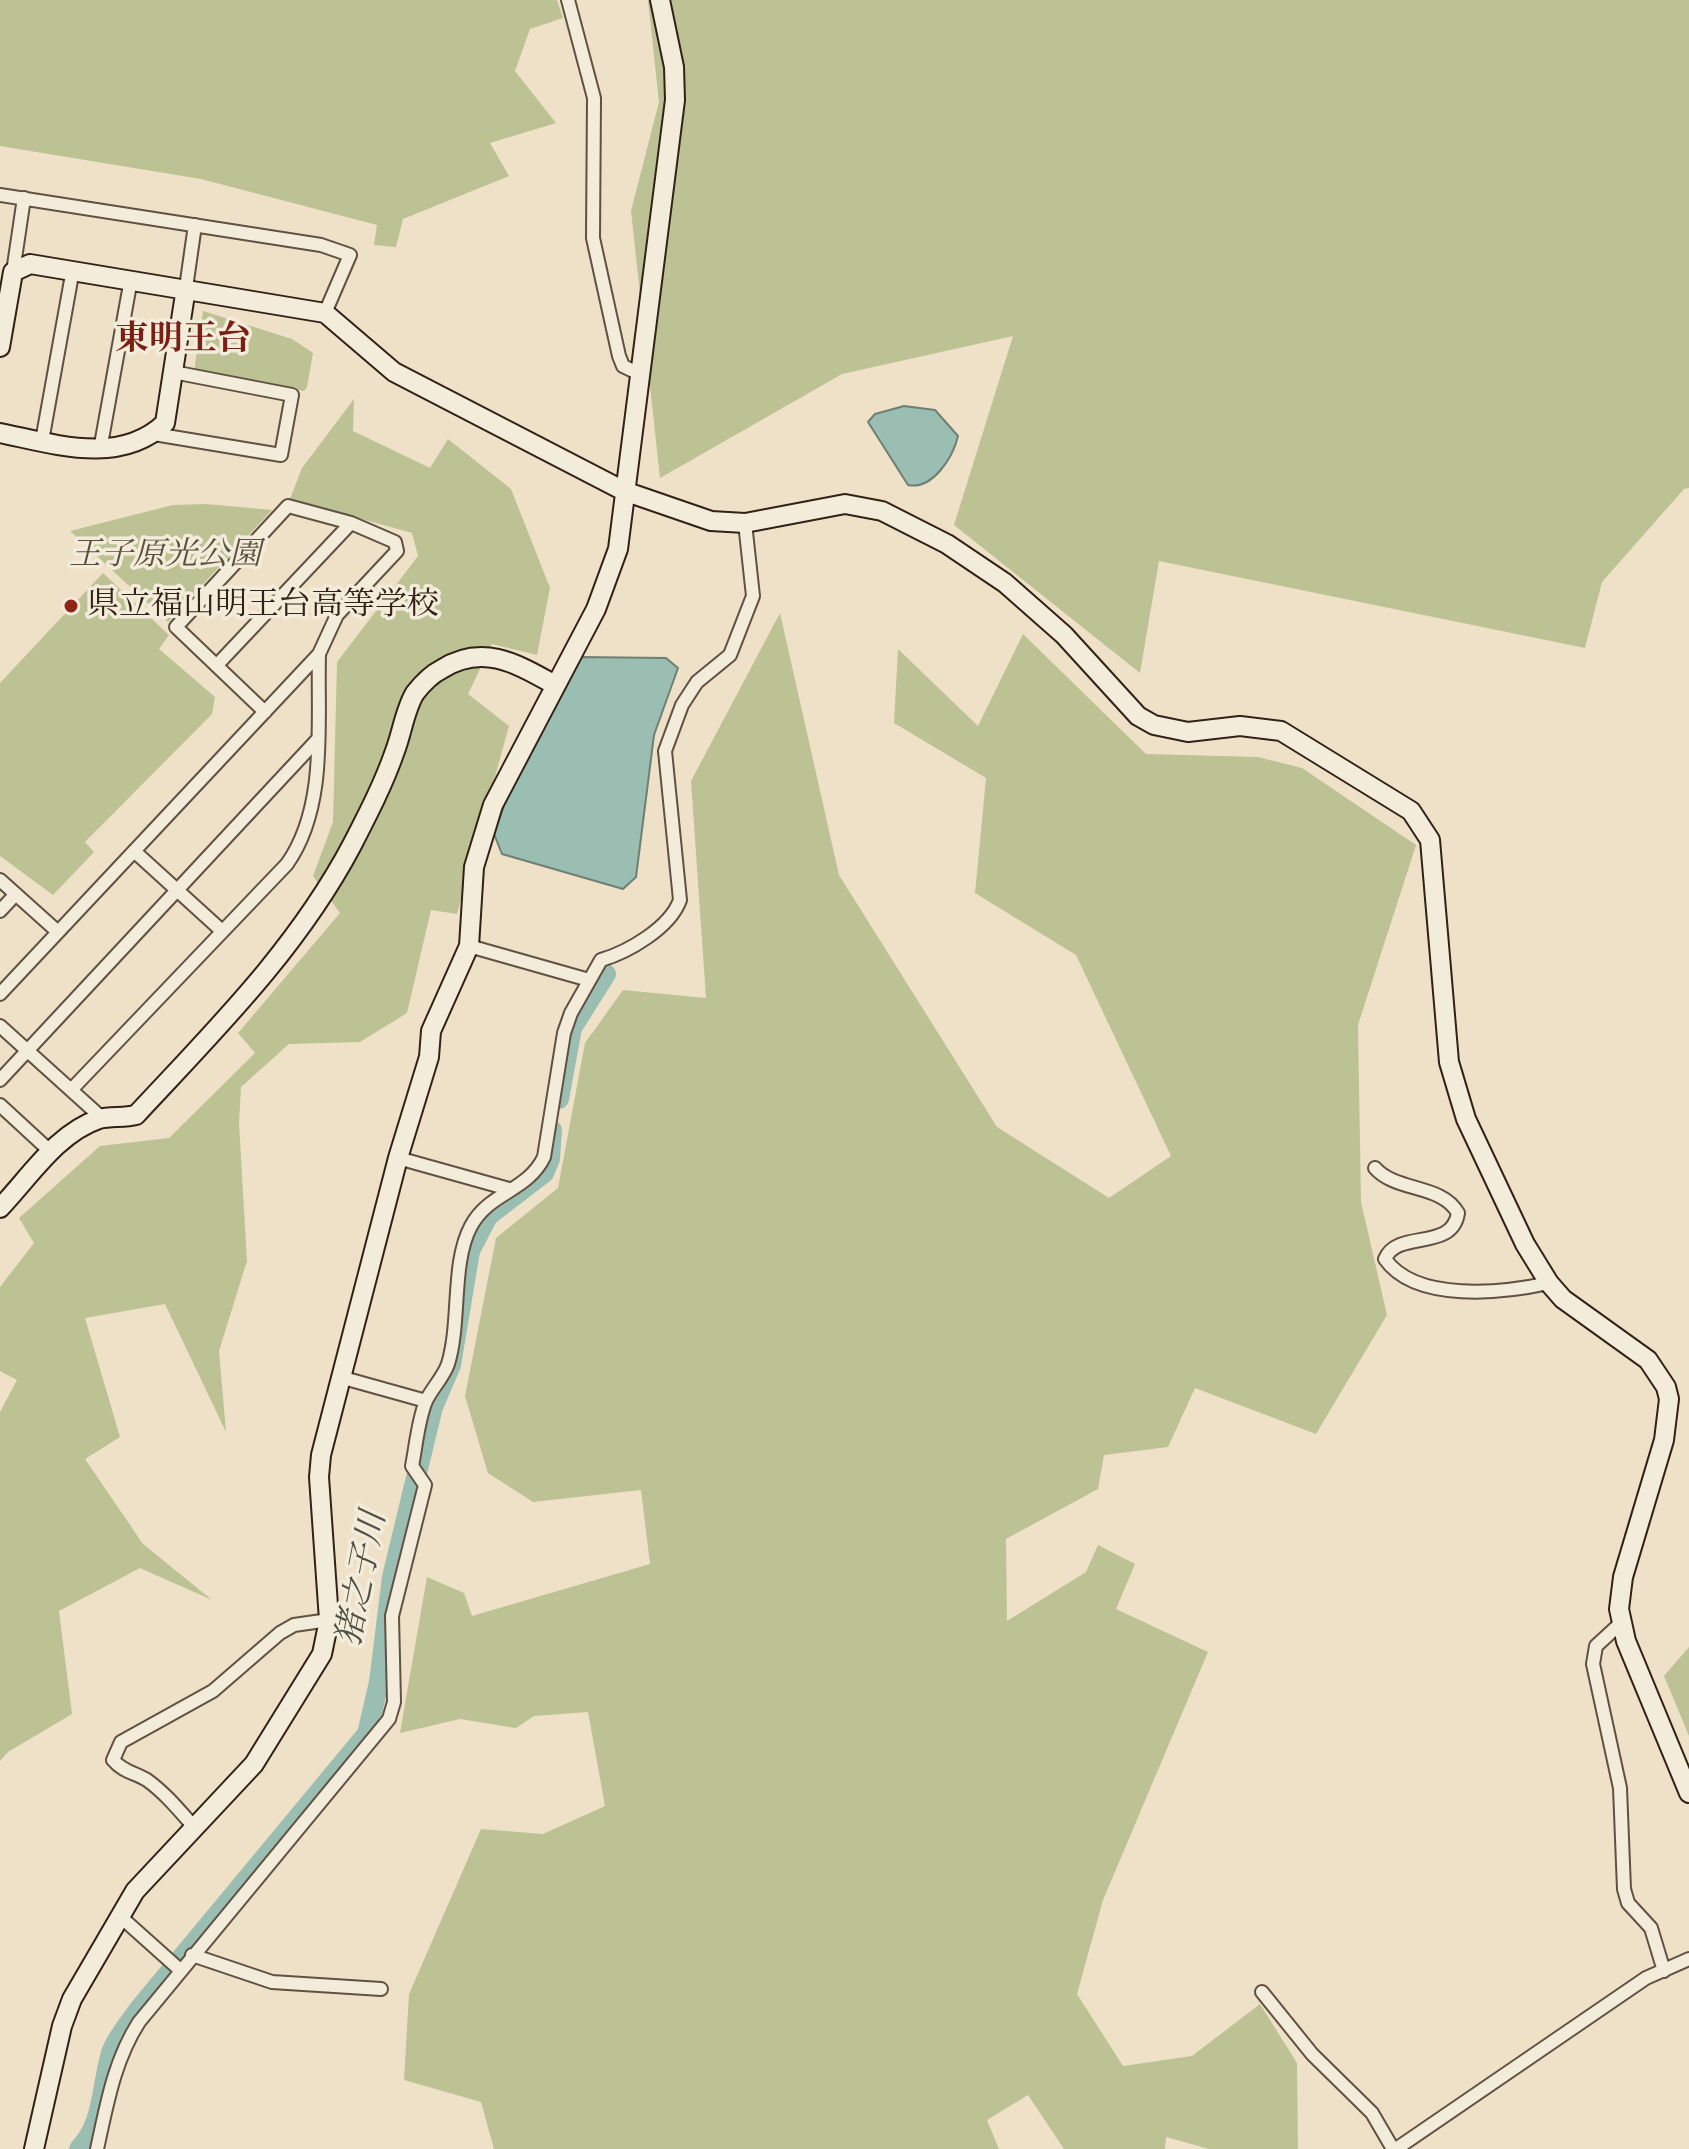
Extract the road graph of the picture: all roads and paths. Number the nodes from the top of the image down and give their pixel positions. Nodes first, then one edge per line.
1 (568, 0) edge
2 (660, 0) edge
3 (0, 195) edge
4 (24, 198) junction
5 (195, 225) junction
6 (73, 269) junction
7 (13, 272) junction
8 (131, 279) junction
9 (186, 288) junction
10 (325, 313) junction
11 (0, 347) edge
12 (173, 372) junction
13 (642, 375) junction
14 (0, 433) edge
15 (154, 434) junction
16 (42, 441) junction
17 (100, 450) junction
18 (624, 491) junction
19 (351, 523) junction
20 (745, 523) junction
21 (319, 654) junction
22 (217, 665) junction
23 (555, 685) junction
24 (265, 712) junction
25 (317, 740) junction
26 (134, 851) junction
27 (0, 880) edge
28 (179, 890) junction
29 (15, 895) junction
30 (0, 911) edge
31 (222, 931) junction
32 (58, 932) junction
33 (469, 946) junction
34 (589, 980) junction
35 (0, 994) edge
36 (0, 1026) edge
37 (26, 1050) junction
38 (0, 1080) edge
39 (71, 1090) junction
40 (0, 1105) edge
41 (102, 1118) junction
42 (51, 1152) junction
43 (398, 1158) junction
44 (1375, 1168) dead end
45 (509, 1189) junction
46 (4, 1196) edge
47 (1549, 1283) junction
48 (340, 1377) junction
49 (426, 1401) junction
50 (329, 1620) junction
51 (1621, 1623) junction
52 (1689, 1793) edge
53 (194, 1827) junction
54 (122, 1918) junction
55 (192, 1955) junction
56 (1689, 1959) edge
57 (174, 1965) junction
58 (1664, 1971) junction
59 (381, 1989) dead end
60 (1262, 1992) dead end
61 (34, 2149) edge
62 (97, 2149) edge
63 (1395, 2149) edge

1 - 13 street
2 - 13 street
3 - 4 street
4 - 5 street
4 - 7 street
5 - 9 street
5 - 10 street
6 - 7 street
6 - 8 street
6 - 16 street
7 - 11 street
8 - 9 street
8 - 17 street
9 - 10 street
9 - 12 street
10 - 18 street
12 - 15 street
12 - 15 street
13 - 18 street
14 - 16 street
15 - 17 street
16 - 17 street
18 - 20 street
18 - 23 street
19 - 21 street
19 - 22 street
19 - 22 street
20 - 34 street
20 - 47 street
21 - 24 street
21 - 25 street
22 - 24 street
23 - 33 street
23 - 41 street
24 - 26 street
25 - 28 street
25 - 31 street
26 - 28 street
26 - 32 street
27 - 29 street
28 - 31 street
28 - 37 street
29 - 30 street
29 - 32 street
31 - 39 street
32 - 35 street
33 - 34 street
33 - 43 street
34 - 45 street
36 - 37 street
37 - 38 street
37 - 39 street
39 - 41 street
40 - 42 street
41 - 42 street
42 - 46 street
43 - 45 street
43 - 48 street
44 - 47 street
45 - 49 street
47 - 51 street
48 - 49 street
48 - 50 street
49 - 55 street
50 - 53 street
50 - 53 street
51 - 52 street
51 - 58 street
53 - 54 street
54 - 57 street
54 - 61 street
55 - 57 street
55 - 59 street
56 - 58 street
57 - 62 street
58 - 63 street
60 - 63 street

